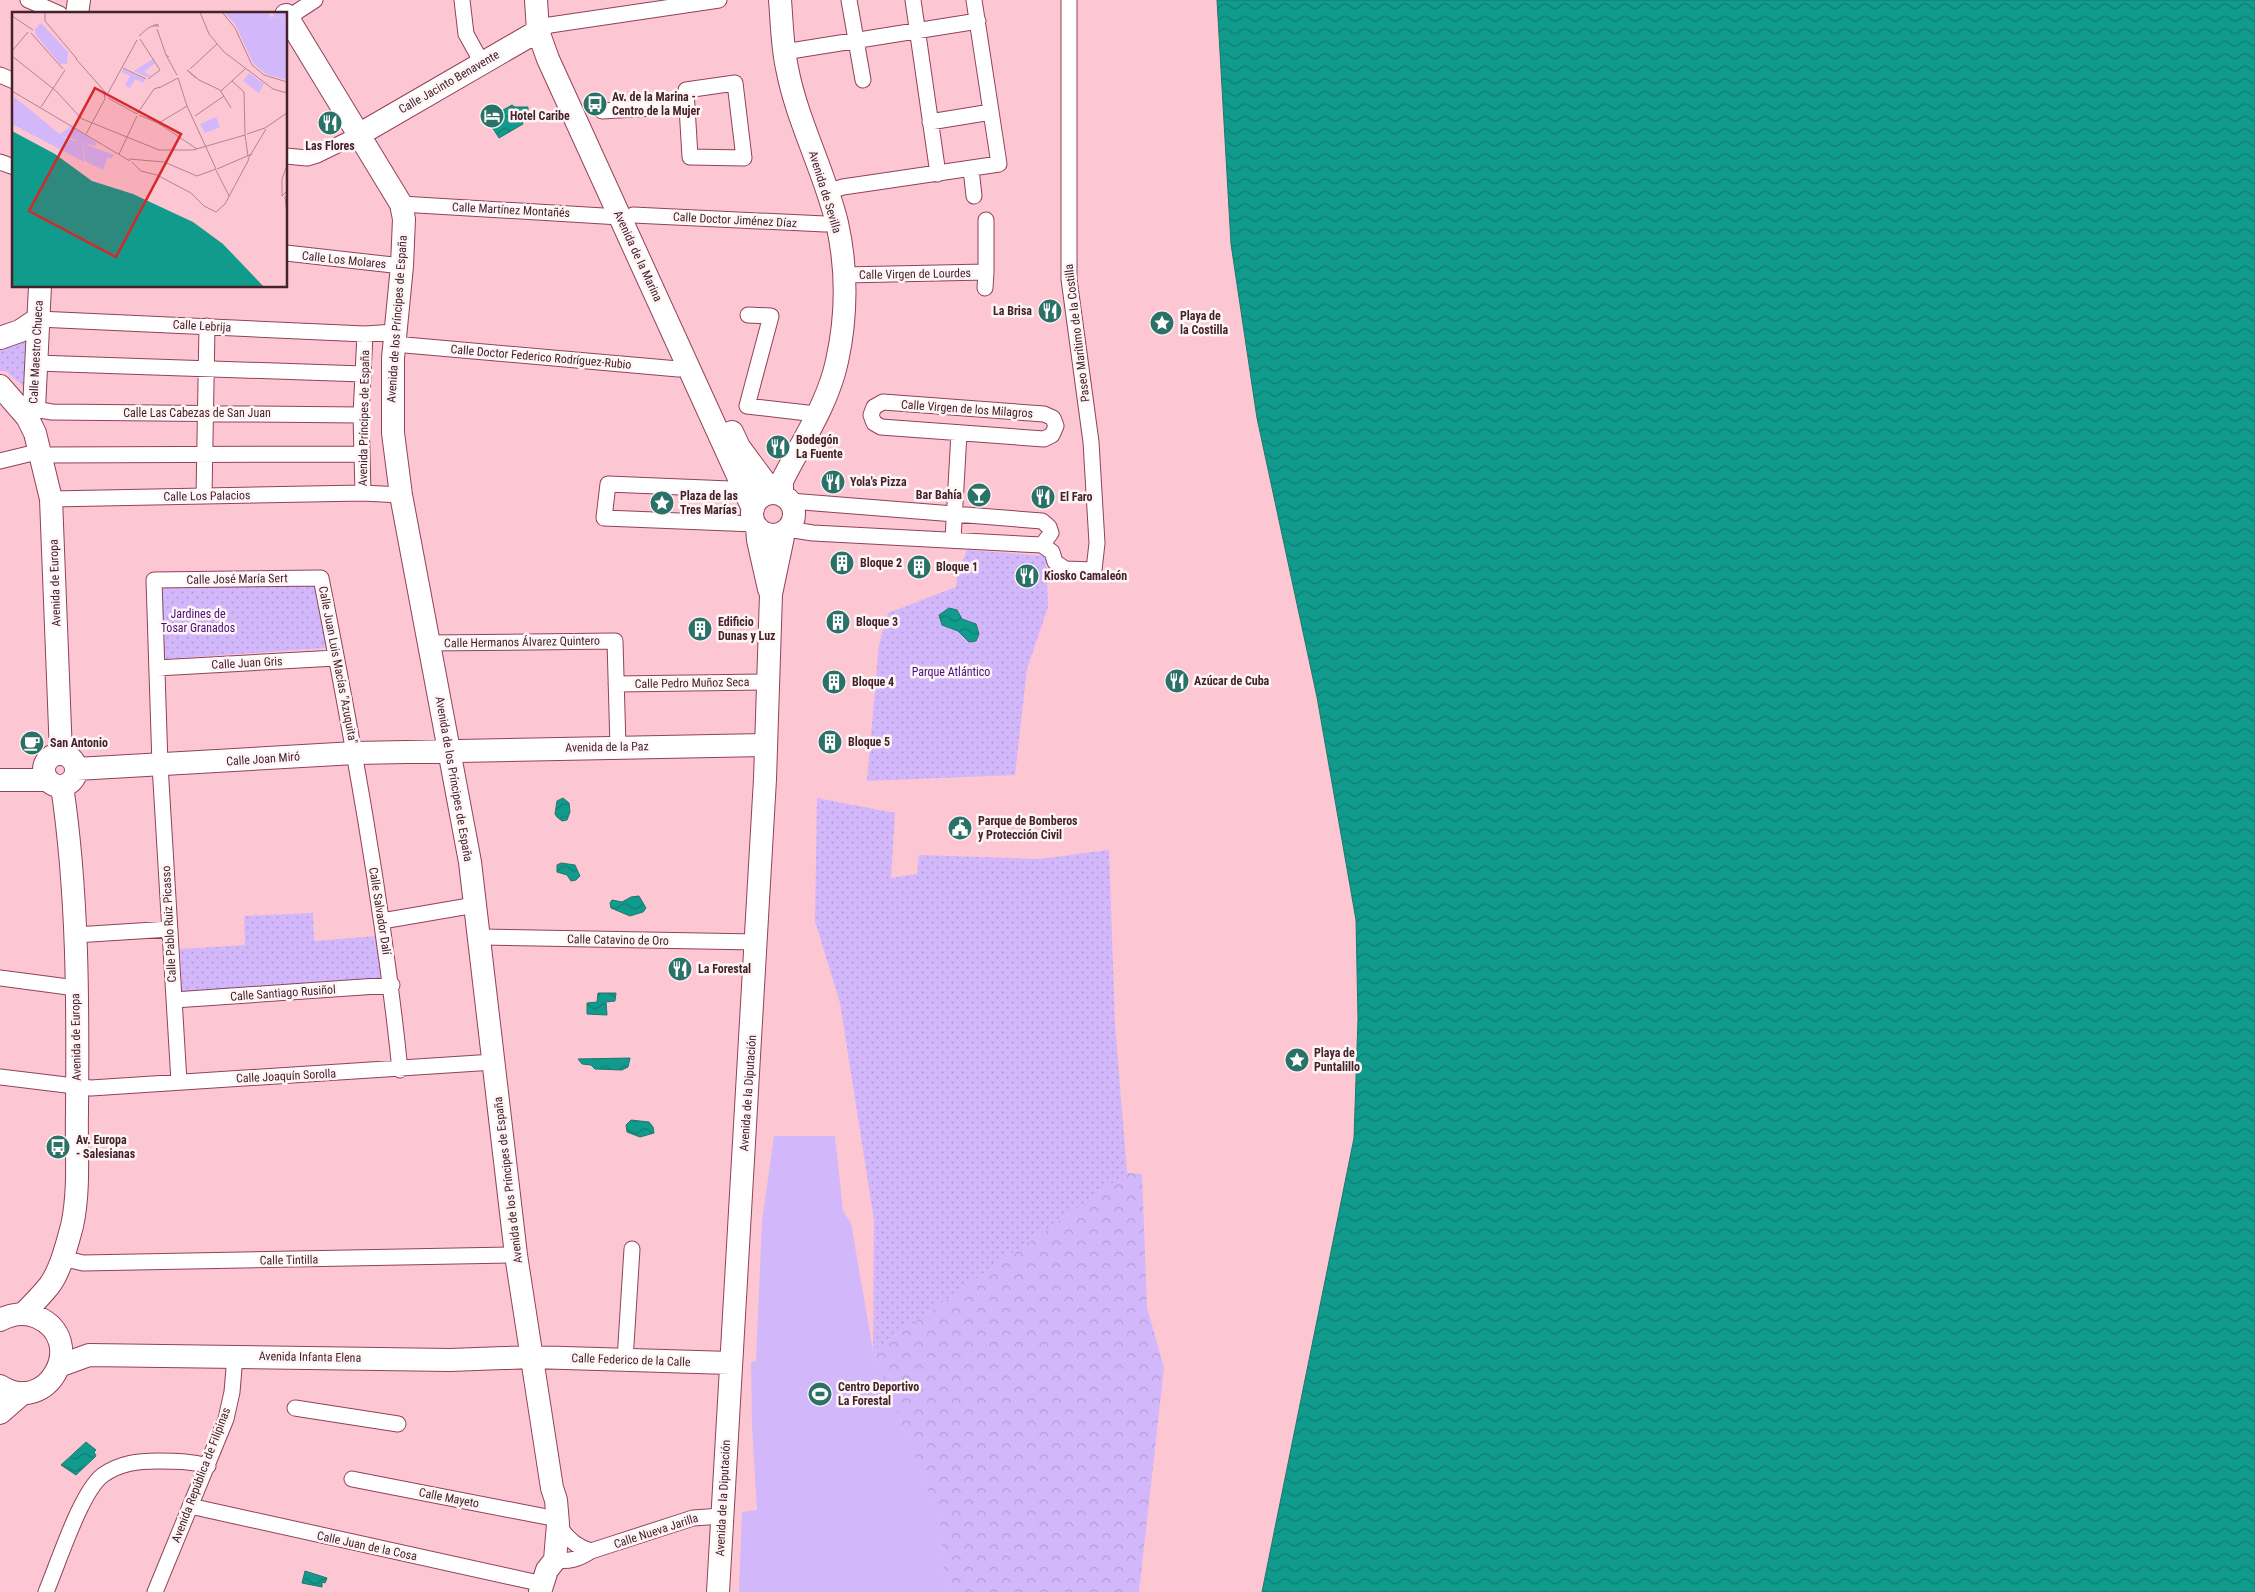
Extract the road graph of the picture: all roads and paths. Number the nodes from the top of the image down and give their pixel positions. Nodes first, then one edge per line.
1 (28, 0) edge
2 (277, 0) edge
3 (315, 0) edge
4 (462, 0) edge
5 (536, 0) edge
6 (548, 0) edge
7 (719, 0) edge
8 (780, 0) edge
9 (849, 0) edge
10 (913, 0) edge
11 (974, 0) edge
12 (1069, 0) edge
13 (55, 12) edge
14 (284, 12) edge
15 (288, 17) edge
16 (288, 20) edge
17 (978, 21) junction
18 (544, 28) junction
19 (917, 30) junction
20 (856, 40) junction
21 (784, 52) junction
22 (482, 63) junction
23 (0, 75) edge
24 (12, 80) edge
25 (863, 80) dead end
26 (687, 106) junction
27 (602, 112) dead end
28 (991, 112) junction
29 (930, 122) junction
30 (360, 134) junction
31 (288, 156) edge
32 (0, 162) edge
33 (12, 166) edge
34 (971, 169) junction
35 (938, 174) junction
36 (826, 192) junction
37 (974, 196) dead end
38 (401, 204) junction
39 (626, 216) junction
40 (986, 220) dead end
41 (836, 221) junction
42 (288, 253) edge
43 (402, 266) junction
44 (986, 272) junction
45 (844, 275) junction
46 (40, 288) edge
47 (985, 288) dead end
48 (748, 316) dead end
49 (38, 319) junction
50 (207, 326) junction
51 (365, 334) junction
52 (0, 338) edge
53 (394, 338) junction
54 (36, 363) junction
55 (688, 364) junction
56 (206, 368) junction
57 (363, 374) junction
58 (0, 386) edge
59 (30, 413) junction
60 (206, 414) junction
61 (816, 414) junction
62 (361, 415) junction
63 (959, 433) junction
64 (41, 453) junction
65 (362, 454) junction
66 (205, 455) junction
67 (0, 462) edge
68 (740, 484) junction
69 (363, 493) junction
70 (401, 495) junction
71 (204, 496) junction
72 (781, 496) junction
73 (51, 499) junction
74 (954, 513) junction
75 (755, 520) junction
76 (786, 530) junction
77 (953, 539) junction
78 (1042, 545) junction
79 (321, 578) joint
80 (154, 580) joint
81 (771, 594) junction
82 (429, 643) junction
83 (336, 658) junction
84 (157, 668) junction
85 (768, 682) junction
86 (616, 684) junction
87 (765, 745) junction
88 (618, 747) junction
89 (450, 750) junction
90 (355, 752) junction
91 (68, 762) junction
92 (160, 765) junction
93 (0, 770) edge
94 (51, 779) junction
95 (0, 780) edge
96 (475, 905) junction
97 (382, 921) junction
98 (170, 929) junction
99 (74, 935) junction
100 (480, 937) junction
101 (756, 942) junction
102 (0, 978) edge
103 (392, 985) junction
104 (76, 988) junction
105 (174, 1000) junction
106 (494, 1062) junction
107 (400, 1070) junction
108 (0, 1076) edge
109 (179, 1082) junction
110 (77, 1087) junction
111 (632, 1249) dead end
112 (516, 1255) junction
113 (62, 1258) junction
114 (50, 1285) junction
115 (6, 1317) edge
116 (55, 1334) junction
117 (89, 1355) junction
118 (235, 1356) junction
119 (532, 1357) junction
120 (626, 1360) junction
121 (730, 1363) junction
122 (60, 1366) junction
123 (0, 1386) edge
124 (23, 1393) junction
125 (295, 1408) dead end
126 (0, 1413) edge
127 (398, 1424) dead end
128 (208, 1466) junction
129 (352, 1479) dead end
130 (190, 1506) junction
131 (551, 1507) junction
132 (722, 1516) junction
133 (585, 1550) junction
134 (546, 1577) edge
135 (46, 1592) edge
136 (155, 1592) edge
137 (718, 1592) edge

1 - 13 street
2 - 14 street, Avenida de los Príncipes de España
3 - 15 street
4 - 22 street
5 - 18 street, Avenida de la Marina
6 - 18 street, Avenida de la Marina
7 - 18 street
8 - 21 street, Avenida de Sevilla
9 - 20 street
10 - 19 street
11 - 17 street
12 - 78 street, Paseo Marítimo de la Costilla
16 - 30 street, Avenida de los Príncipes de España
17 - 19 street
17 - 28 street
18 - 22 street, Calle Jacinto Benavente
18 - 39 street, Avenida de la Marina
19 - 20 street
19 - 29 street
20 - 21 street
20 - 25 street
21 - 36 street, Avenida de Sevilla
22 - 30 street, Calle Jacinto Benavente
23 - 24 street
26 - 26 street
26 - 27 street
28 - 29 street
28 - 34 street
29 - 35 street
30 - 31 street
30 - 38 street, Avenida de los Príncipes de España
32 - 33 street
34 - 35 street
34 - 37 street
35 - 36 street
36 - 41 street, Avenida de Sevilla
38 - 39 street, Calle Martínez Montañés
38 - 43 street, Avenida de los Príncipes de España
39 - 41 street, Calle Doctor Jiménez Díaz
39 - 55 street, Avenida de la Marina
39 - 72 street, Avenida de la Marina
40 - 44 street, Calle Virgen de Lourdes
41 - 45 street, Avenida de Sevilla
42 - 43 street, Calle Los Molares
43 - 53 street, Avenida de los Príncipes de España
44 - 45 street, Calle Virgen de Lourdes
44 - 47 street, Calle Virgen de Lourdes
45 - 61 street, Avenida de Sevilla
46 - 49 street, Calle Maestro Chueca
48 - 61 street
49 - 50 street, Calle Lebrija
49 - 52 street
49 - 54 street, Calle Maestro Chueca
50 - 51 street, Calle Lebrija
50 - 56 street
51 - 53 street, Avenida Príncipes de España
51 - 57 street, Avenida Príncipes de España
53 - 55 street, Calle Doctor Federico Rodríguez-Rubio
53 - 70 street, Avenida de los Príncipes de España
54 - 56 street
54 - 59 street, Calle Maestro Chueca
55 - 68 street, Avenida de la Marina
56 - 57 street
56 - 60 street
57 - 62 street, Avenida Príncipes de España
58 - 59 street
59 - 60 street, Calle Las Cabezas de San Juan
59 - 64 street, Avenida de Europa
60 - 62 street, Calle Las Cabezas de San Juan
60 - 66 street
61 - 72 street, Avenida de Sevilla
62 - 65 street, Avenida Príncipes de España
63 - 63 street, Calle Virgen de los Milagros
63 - 74 street
64 - 66 street
64 - 67 street
64 - 73 street, Avenida de Europa
65 - 66 street
65 - 69 street, Avenida Príncipes de España
66 - 71 street
68 - 75 street, Avenida de la Marina
68 - 75 street
69 - 70 street, Avenida Príncipes de España
69 - 71 street, Calle Los Palacios
70 - 82 street, Avenida de los Príncipes de España
71 - 73 street, Calle Los Palacios
72 - 74 street
72 - 75 street
72 - 76 street
73 - 91 street, Avenida de Europa
74 - 77 street
74 - 78 street
75 - 76 street
75 - 81 street, Avenida de la Diputación
76 - 77 street
76 - 81 street, Avenida de la Diputación
77 - 78 street
79 - 80 street, Calle José María Sert
79 - 83 street, Calle Juan Luis Macías "Azuquita"
80 - 84 street, Calle Pablo Ruiz Picasso
81 - 85 street, Avenida de la Diputación
82 - 86 street, Calle Hermanos Álvarez Quintero
82 - 89 street, Avenida de los Príncipes de España
83 - 84 street, Calle Juan Gris
83 - 90 street, Calle Juan Luis Macías "Azuquita"
84 - 92 street, Calle Pablo Ruiz Picasso
85 - 86 street, Calle Pedro Muñoz Seca
85 - 87 street, Avenida de la Diputación
86 - 88 street
87 - 88 street, Avenida de la Paz
87 - 101 street, Avenida de la Diputación
88 - 89 street, Avenida de la Paz
89 - 90 street, Calle Joan Miró
89 - 96 street, Avenida de los Príncipes de España
90 - 92 street, Calle Joan Miró
90 - 97 street, Calle Salvador Dalí
91 - 92 street, Calle Joan Miró
91 - 94 street
92 - 98 street, Calle Pablo Ruiz Picasso
93 - 94 street
94 - 95 street
94 - 99 street, Avenida de Europa
96 - 97 street
96 - 100 street, Avenida de los Príncipes de España
97 - 103 street, Calle Salvador Dalí
98 - 99 street
98 - 105 street, Calle Pablo Ruiz Picasso
99 - 104 street, Avenida de Europa
100 - 101 street, Calle Catavino de Oro
100 - 106 street, Avenida de los Príncipes de España
101 - 121 street, Avenida de la Diputación
102 - 104 street
103 - 105 street, Calle Santiago Rusiñol
103 - 107 street, Calle Salvador Dalí
104 - 110 street, Avenida de Europa
105 - 109 street, Calle Pablo Ruiz Picasso
106 - 107 street, Calle Joaquín Sorolla
106 - 112 street, Avenida de los Príncipes de España
107 - 109 street, Calle Joaquín Sorolla
108 - 110 street, Calle Joaquín Sorolla
109 - 110 street, Calle Joaquín Sorolla
110 - 113 street, Avenida de Europa
111 - 120 street
112 - 113 street, Calle Tintilla
112 - 119 street, Avenida de los Príncipes de España
113 - 114 street, Avenida de Europa
114 - 115 street, Avenida de Europa
114 - 116 street, Avenida de Europa
115 - 116 street, Avenida Infanta Elena
116 - 117 street, Avenida Infanta Elena
116 - 122 street, Avenida de Europa
117 - 118 street, Avenida Infanta Elena
117 - 122 street, Avenida Infanta Elena
118 - 119 street, Avenida Infanta Elena
118 - 128 street, Avenida República de Filipinas
119 - 120 street, Calle Federico de la Calle
119 - 131 street, Avenida de los Príncipes de España
120 - 121 street, Calle Federico de la Calle
121 - 132 street, Avenida de la Diputación
122 - 124 street
123 - 124 street
124 - 126 street
125 - 127 street
128 - 130 street, Avenida República de Filipinas
128 - 135 street
129 - 131 street, Calle Mayeto
130 - 134 street, Calle Juan de la Cosa
130 - 136 street, Avenida República de Filipinas
131 - 133 street
131 - 134 street, Avenida de los Príncipes de España
132 - 133 street, Calle Nueva Jarilla
132 - 137 street, Avenida de la Diputación
133 - 134 street, Calle Nueva Jarilla

